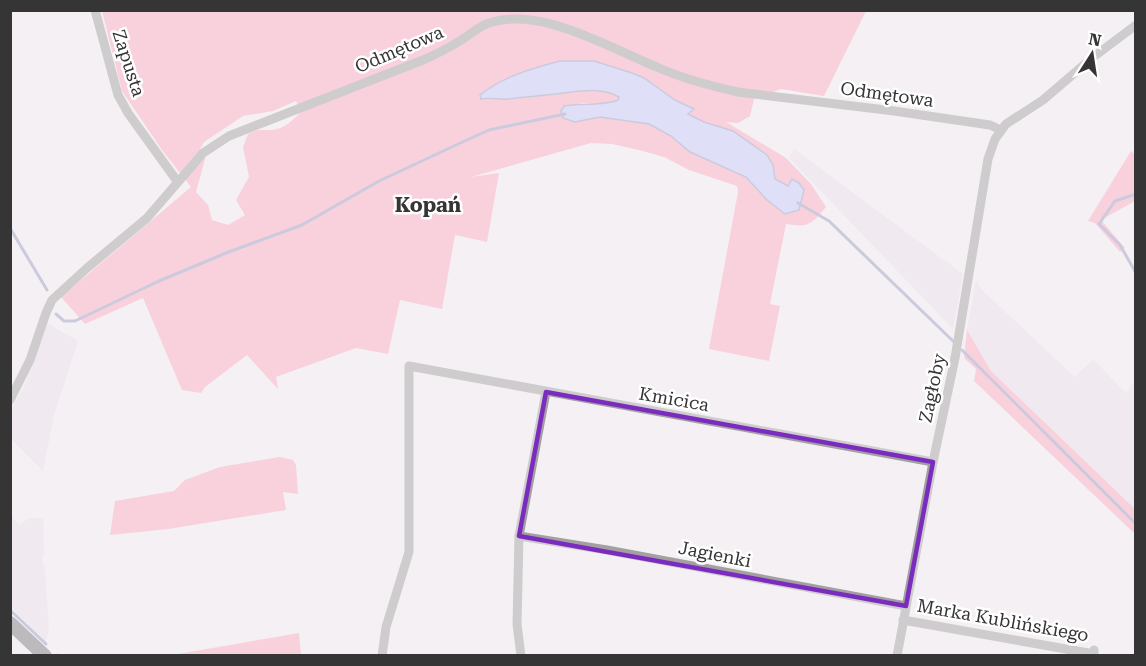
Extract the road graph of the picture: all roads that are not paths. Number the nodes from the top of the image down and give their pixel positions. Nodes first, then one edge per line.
1 (95, 10) edge
2 (1136, 25) edge
3 (1001, 130) junction
4 (177, 181) junction
5 (546, 392) junction
6 (10, 400) edge
7 (933, 462) junction
8 (519, 536) junction
9 (906, 606) junction
10 (903, 620) junction
11 (10, 623) edge
12 (1095, 650) dead end
13 (45, 656) edge
14 (382, 656) edge
15 (520, 656) edge
16 (897, 656) edge

1 - 4 street, Zapusta
2 - 3 street
3 - 4 street, Odmętowa
3 - 7 street, Zagłoby
4 - 6 street, Odmętowa
5 - 7 street, Kmicica
5 - 8 street
5 - 14 street, Kmicica
7 - 9 street, Zagłoby
8 - 9 street, Jagienki
8 - 15 street
9 - 10 street, Zagłoby
10 - 12 street, Marka Kublińskiego
10 - 16 street, Zagłoby
11 - 13 street

